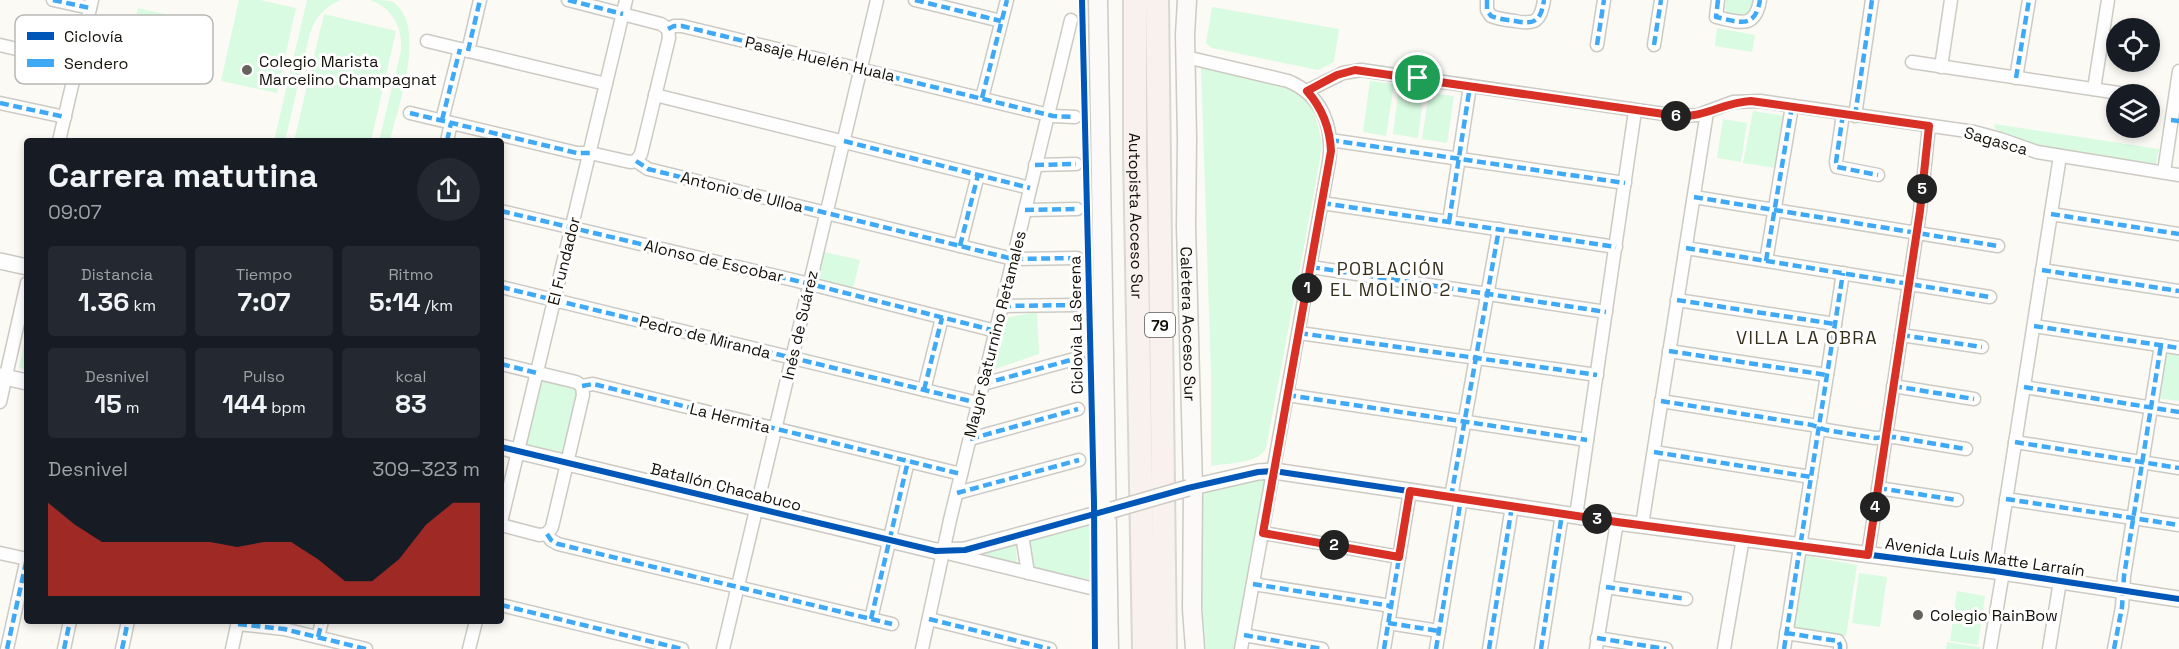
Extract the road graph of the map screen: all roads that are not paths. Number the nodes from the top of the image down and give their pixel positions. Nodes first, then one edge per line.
1 (53, 0) edge
2 (480, 0) edge
3 (568, 0) edge
4 (626, 0) edge
5 (877, 0) edge
6 (915, 0) edge
7 (1006, 0) edge
8 (1098, 0) edge
9 (1135, 0) edge
10 (1157, 0) edge
11 (1187, 0) edge
12 (1487, 0) edge
13 (1544, 0) edge
14 (1604, 0) edge
15 (1660, 0) edge
16 (1718, 0) edge
17 (1760, 0) edge
18 (1872, 0) edge
19 (1951, 0) edge
20 (2029, 0) edge
21 (2108, 0) edge
22 (91, 4) edge
23 (623, 14) junction
24 (1071, 20) dead end
25 (1001, 21) junction
26 (668, 29) junction
27 (427, 41) dead end
28 (0, 45) edge
29 (1597, 45) dead end
30 (1654, 45) dead end
31 (15, 49) edge
32 (464, 50) junction
33 (1186, 57) junction
34 (1912, 62) dead end
35 (1941, 67) junction
36 (862, 69) junction
37 (2179, 71) edge
38 (2016, 78) junction
39 (72, 84) edge
40 (606, 84) junction
41 (1470, 86) junction
42 (2094, 89) junction
43 (1307, 91) junction
44 (2106, 91) edge
45 (655, 95) junction
46 (982, 98) junction
47 (0, 102) edge
48 (1792, 106) junction
49 (1635, 111) junction
50 (1707, 112) junction
51 (410, 113) dead end
52 (1048, 114) junction
53 (1849, 115) junction
54 (65, 117) junction
55 (1075, 117) dead end
56 (447, 121) junction
57 (2175, 121) edge
58 (1929, 126) junction
59 (60, 138) edge
60 (447, 138) edge
61 (1330, 140) junction
62 (844, 141) junction
63 (590, 153) junction
64 (2060, 156) junction
65 (1458, 159) junction
66 (636, 161) junction
67 (1035, 165) junction
68 (1076, 165) dead end
69 (2164, 172) junction
70 (978, 175) junction
71 (1878, 175) dead end
72 (2179, 175) edge
73 (1625, 183) junction
74 (1030, 188) junction
75 (1694, 197) junction
76 (1322, 203) junction
77 (1077, 209) dead end
78 (1025, 210) junction
79 (1775, 210) junction
80 (504, 212) edge
81 (827, 213) junction
82 (2051, 214) junction
83 (1449, 222) junction
84 (572, 228) junction
85 (1498, 229) junction
86 (1917, 233) junction
87 (2179, 234) edge
88 (960, 246) junction
89 (1998, 246) dead end
90 (1616, 247) junction
91 (1686, 248) junction
92 (1077, 258) dead end
93 (1013, 259) junction
94 (0, 261) edge
95 (1767, 261) junction
96 (24, 266) edge
97 (1311, 267) junction
98 (2042, 270) junction
99 (1843, 273) junction
100 (810, 284) junction
101 (1909, 284) junction
102 (504, 288) edge
103 (2179, 291) edge
104 (1487, 294) junction
105 (24, 295) edge
106 (1990, 297) dead end
107 (554, 300) junction
108 (1677, 300) junction
109 (1077, 305) dead end
110 (1002, 306) junction
111 (1606, 312) junction
112 (942, 318) junction
113 (1835, 324) junction
114 (2034, 326) junction
115 (996, 331) junction
116 (1299, 333) junction
117 (1901, 335) junction
118 (2161, 345) junction
119 (1982, 347) dead end
120 (2179, 348) edge
121 (1670, 351) junction
122 (793, 358) junction
123 (1078, 358) dead end
124 (1476, 358) junction
125 (504, 365) edge
126 (537, 373) junction
127 (1597, 375) junction
128 (1827, 375) junction
129 (3, 377) edge
130 (24, 381) edge
131 (983, 384) junction
132 (582, 386) junction
133 (1893, 386) junction
134 (2024, 387) junction
135 (924, 390) junction
136 (1287, 395) junction
137 (1974, 399) dead end
138 (1661, 401) junction
139 (0, 402) edge
140 (978, 403) junction
141 (2151, 407) junction
142 (1078, 409) dead end
143 (2179, 412) edge
144 (1464, 421) junction
145 (1819, 427) junction
146 (775, 429) junction
147 (1885, 438) junction
148 (970, 439) junction
149 (1587, 440) junction
150 (2015, 442) junction
151 (504, 448) edge
152 (1966, 449) dead end
153 (518, 451) junction
154 (1654, 452) junction
155 (1078, 460) dead end
156 (908, 461) junction
157 (2142, 462) junction
158 (567, 463) junction
159 (2179, 468) edge
160 (1274, 471) junction
161 (961, 474) junction
162 (1811, 477) junction
163 (1191, 488) junction
164 (1878, 488) junction
165 (1410, 491) junction
166 (957, 493) junction
167 (1456, 498) junction
168 (2006, 499) junction
169 (1957, 500) dead end
170 (1512, 506) junction
171 (756, 508) junction
172 (504, 511) edge
173 (1109, 511) junction
174 (1569, 515) junction
175 (2133, 518) junction
176 (1617, 522) junction
177 (504, 525) edge
178 (1642, 525) junction
179 (2179, 525) edge
180 (1263, 533) junction
181 (547, 534) junction
182 (1022, 535) junction
183 (1743, 538) junction
184 (889, 540) junction
185 (1801, 546) junction
186 (944, 552) junction
187 (0, 553) edge
188 (1868, 555) junction
189 (1399, 557) junction
190 (24, 558) edge
191 (24, 572) edge
192 (1999, 572) junction
193 (1028, 573) junction
194 (2060, 581) junction
195 (1253, 584) junction
196 (1606, 586) junction
197 (738, 587) junction
198 (2123, 591) junction
199 (1107, 592) junction
200 (1686, 599) dead end
201 (2179, 599) edge
202 (504, 606) edge
203 (1391, 606) junction
204 (871, 619) junction
205 (929, 619) junction
206 (1388, 623) junction
207 (69, 624) edge
208 (128, 624) edge
209 (238, 624) edge
210 (251, 624) edge
211 (322, 624) edge
212 (475, 624) edge
213 (892, 624) dead end
214 (1439, 631) junction
215 (1786, 633) junction
216 (1244, 635) junction
217 (323, 642) edge
218 (1596, 644) edge
219 (1840, 646) edge
220 (126, 648) edge
221 (1306, 648) edge
222 (7, 649) edge
223 (64, 649) edge
224 (232, 649) edge
225 (366, 649) edge
226 (469, 649) edge
227 (682, 649) edge
228 (723, 649) edge
229 (922, 649) edge
230 (1050, 649) edge
231 (1109, 649) edge
232 (1144, 649) edge
233 (1165, 649) edge
234 (1195, 649) edge
235 (1241, 649) edge
236 (1322, 649) edge
237 (1384, 649) edge
238 (1436, 649) edge
239 (1489, 649) edge
240 (1540, 649) edge
241 (1666, 649) edge
242 (1724, 649) edge
243 (1784, 649) edge
244 (1990, 649) edge
245 (2049, 649) edge
246 (2114, 649) edge

1 - 22 street
2 - 32 street
3 - 23 street, Pasaje Huelén Huala
4 - 23 street, El Fundador
5 - 36 street, Inés de Suárez
6 - 25 street
7 - 25 street
8 - 173 main road
9 - 232 highway, Autopista Acceso Sur / 79
10 - 233 highway, Autopista Acceso Sur / 79
11 - 33 main road, Caletera Acceso Sur
12 - 13 street
14 - 29 street
15 - 30 street
16 - 17 street
18 - 53 street
19 - 35 street
20 - 38 street
21 - 42 street
23 - 26 street, Pasaje Huelén Huala
23 - 40 street, El Fundador
24 - 52 street, Mayor Saturnino Retamales
25 - 46 street
26 - 36 street, Pasaje Huelén Huala
26 - 45 street
27 - 32 street
28 - 31 street
32 - 40 street
32 - 56 street
33 - 43 street
33 - 163 main road, Caletera Acceso Sur
34 - 35 street
35 - 38 street
36 - 46 street, Pasaje Huelén Huala
36 - 62 street, Inés de Suárez
37 - 57 street
38 - 42 street
39 - 54 street
40 - 63 street, El Fundador
41 - 43 street, Sagasca
41 - 49 street, Sagasca
41 - 65 street
42 - 44 street
43 - 61 street
45 - 62 street
45 - 66 street
46 - 52 street, Pasaje Huelén Huala
47 - 54 street
48 - 50 street, Sagasca
48 - 53 street, Sagasca
48 - 79 street
49 - 50 street, Sagasca
49 - 73 street
50 - 75 street
51 - 56 street, Antonio de Ulloa
52 - 55 street, Pasaje Huelén Huala
52 - 67 street, Mayor Saturnino Retamales
53 - 58 street, Sagasca
53 - 71 street
54 - 59 street
56 - 60 street
56 - 63 street, Antonio de Ulloa
57 - 69 street
58 - 64 street, Sagasca
58 - 86 street
61 - 65 street
61 - 76 street
62 - 70 street
62 - 81 street, Inés de Suárez
63 - 66 street, Antonio de Ulloa
63 - 84 street, El Fundador
64 - 69 street, Sagasca
64 - 82 street
65 - 73 street
65 - 83 street
66 - 81 street, Antonio de Ulloa
67 - 68 street
67 - 74 street, Mayor Saturnino Retamales
69 - 72 street, Sagasca
70 - 74 street
70 - 88 street
73 - 90 street
74 - 78 street, Mayor Saturnino Retamales
75 - 79 street
75 - 91 street
76 - 83 street
76 - 97 street
77 - 78 street
78 - 93 street, Mayor Saturnino Retamales
79 - 86 street
79 - 95 street
80 - 84 street, Alonso de Escobar
81 - 88 street, Antonio de Ulloa
81 - 100 street, Inés de Suárez
82 - 87 street
82 - 98 street
83 - 85 street
84 - 100 street, Alonso de Escobar
84 - 107 street, El Fundador
85 - 90 street
85 - 104 street
86 - 89 street
86 - 101 street
88 - 93 street, Antonio de Ulloa
90 - 111 street
91 - 95 street
91 - 108 street
92 - 93 street, Antonio de Ulloa
93 - 110 street, Mayor Saturnino Retamales
94 - 96 street
95 - 99 street
97 - 104 street
97 - 116 street
98 - 103 street
98 - 114 street
99 - 101 street
99 - 113 street
100 - 112 street, Alonso de Escobar
100 - 122 street, Inés de Suárez
101 - 106 street
101 - 117 street
102 - 107 street, Pedro de Miranda
104 - 111 street
104 - 124 street
105 - 129 street
107 - 122 street, Pedro de Miranda
107 - 126 street, El Fundador
108 - 113 street
108 - 121 street
109 - 110 street
110 - 115 street, Mayor Saturnino Retamales
111 - 127 street
112 - 115 street, Alonso de Escobar
112 - 135 street
113 - 128 street
114 - 118 street
114 - 134 street
115 - 131 street, Mayor Saturnino Retamales
116 - 124 street
116 - 136 street
117 - 119 street
117 - 133 street
118 - 120 street
118 - 141 street
121 - 128 street
121 - 138 street
122 - 135 street, Pedro de Miranda
122 - 146 street, Inés de Suárez
123 - 131 street
124 - 127 street
124 - 144 street
125 - 126 street, La Hermita
126 - 132 street, La Hermita
126 - 153 street, El Fundador
127 - 149 street
128 - 145 street
129 - 130 street
129 - 139 street
131 - 140 street, Mayor Saturnino Retamales
132 - 146 street, La Hermita
132 - 158 street
133 - 137 street
133 - 147 street
134 - 141 street
134 - 150 street
135 - 140 street, Pedro de Miranda
136 - 144 street
136 - 160 street
138 - 145 street
138 - 154 street
140 - 148 street, Mayor Saturnino Retamales
141 - 143 street
141 - 157 street
142 - 148 street
144 - 149 street
144 - 167 street
145 - 147 street
145 - 162 street
146 - 156 street, La Hermita
146 - 171 street, Inés de Suárez
147 - 152 street
147 - 164 street
148 - 161 street, Mayor Saturnino Retamales
149 - 174 street
150 - 157 street
150 - 168 street
151 - 153 street, Batallón Chacabuco
153 - 158 street, Batallón Chacabuco
153 - 172 street, El Fundador
154 - 162 street
154 - 178 street
155 - 166 street
156 - 161 street, La Hermita
156 - 184 street
157 - 159 street
157 - 175 street
158 - 171 street, Batallón Chacabuco
158 - 181 street
160 - 163 street, Avenida Luis Matte Larraín
160 - 165 street, Avenida Luis Matte Larraín
160 - 180 street
161 - 166 street, Mayor Saturnino Retamales
162 - 185 street
163 - 173 street, Avenida Luis Matte Larraín, bridge
163 - 234 main road, Caletera Acceso Sur
164 - 169 street
164 - 188 street
165 - 167 street, Avenida Luis Matte Larraín
165 - 189 street
166 - 186 street, Mayor Saturnino Retamales
167 - 170 street, Avenida Luis Matte Larraín
167 - 214 street
168 - 175 street
168 - 192 street
170 - 174 street, Avenida Luis Matte Larraín
170 - 239 street
171 - 184 street, Batallón Chacabuco
171 - 197 street, Inés de Suárez
173 - 182 street, Batallón Chacabuco
173 - 199 main road
174 - 176 street, Avenida Luis Matte Larraín
174 - 240 street
175 - 179 street
175 - 198 street
176 - 178 street, Avenida Luis Matte Larraín
176 - 196 street
177 - 181 street
178 - 183 street, Avenida Luis Matte Larraín
180 - 189 street
180 - 195 street
181 - 197 street
182 - 186 street, Batallón Chacabuco
182 - 193 street
183 - 185 street, Avenida Luis Matte Larraín
183 - 242 street
184 - 186 street, Batallón Chacabuco
184 - 204 street
185 - 188 street, Avenida Luis Matte Larraín
185 - 215 street
186 - 193 street, Batallón Chacabuco
186 - 205 street, Mayor Saturnino Retamales
187 - 190 street
188 - 192 street, Avenida Luis Matte Larraín
189 - 203 street
191 - 222 street
192 - 194 street, Avenida Luis Matte Larraín
192 - 244 street
193 - 199 street, Batallón Chacabuco
194 - 198 street, Avenida Luis Matte Larraín
194 - 245 street
195 - 203 street
195 - 216 street
196 - 200 street
196 - 218 street
197 - 204 street
197 - 228 street, Inés de Suárez
198 - 201 street, Avenida Luis Matte Larraín
198 - 246 street
199 - 231 main road
202 - 227 street
203 - 206 street
204 - 213 street
205 - 229 street, Mayor Saturnino Retamales
205 - 230 street
206 - 214 street
206 - 237 street
207 - 223 street
208 - 220 street
209 - 224 street
210 - 217 street
211 - 217 street
212 - 226 street
214 - 238 street
215 - 219 street
215 - 243 street
216 - 221 street
216 - 235 street
217 - 225 street
218 - 241 street
221 - 236 street

